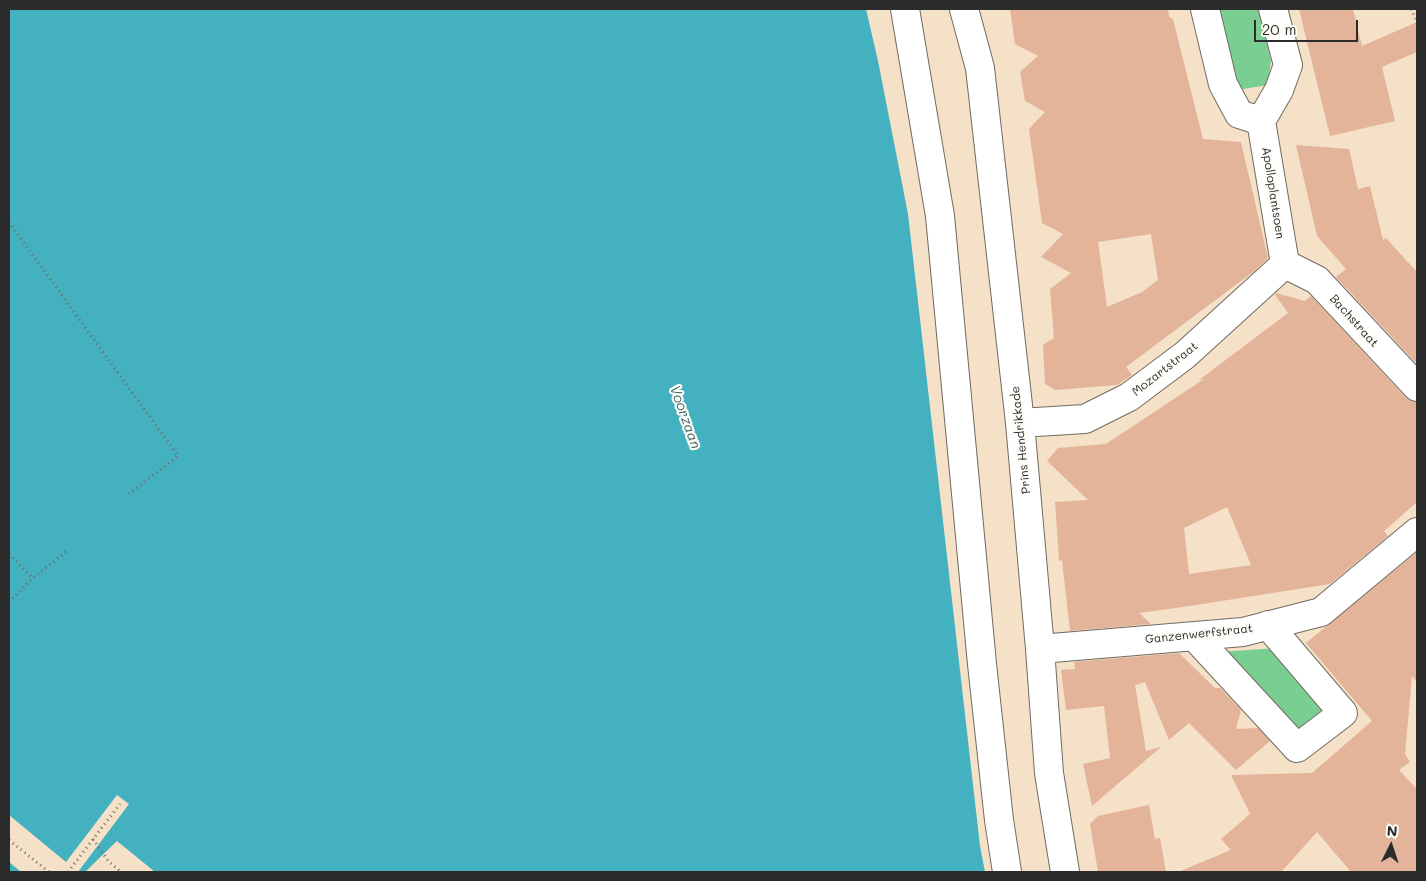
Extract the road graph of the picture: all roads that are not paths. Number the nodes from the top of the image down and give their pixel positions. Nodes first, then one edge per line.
1 (904, 9) edge
2 (964, 9) edge
3 (1205, 9) edge
4 (1273, 9) edge
5 (1261, 121) junction
6 (1285, 264) junction
7 (1417, 388) edge
8 (1020, 423) junction
9 (1415, 540) edge
10 (1268, 625) junction
11 (1194, 636) junction
12 (1040, 649) junction
13 (1007, 872) edge
14 (1065, 872) edge

1 - 13 street
2 - 8 street, Prins Hendrikkade
3 - 5 street
4 - 5 street
5 - 6 street, Apolloplantsoen
6 - 7 street, Bachstraat
6 - 8 street, Mozartstraat
8 - 12 street, Prins Hendrikkade
9 - 10 street, Ganzenwerfstraat
10 - 11 street, Ganzenwerfstraat
10 - 11 street
11 - 12 street, Ganzenwerfstraat
12 - 14 street, Prins Hendrikkade

